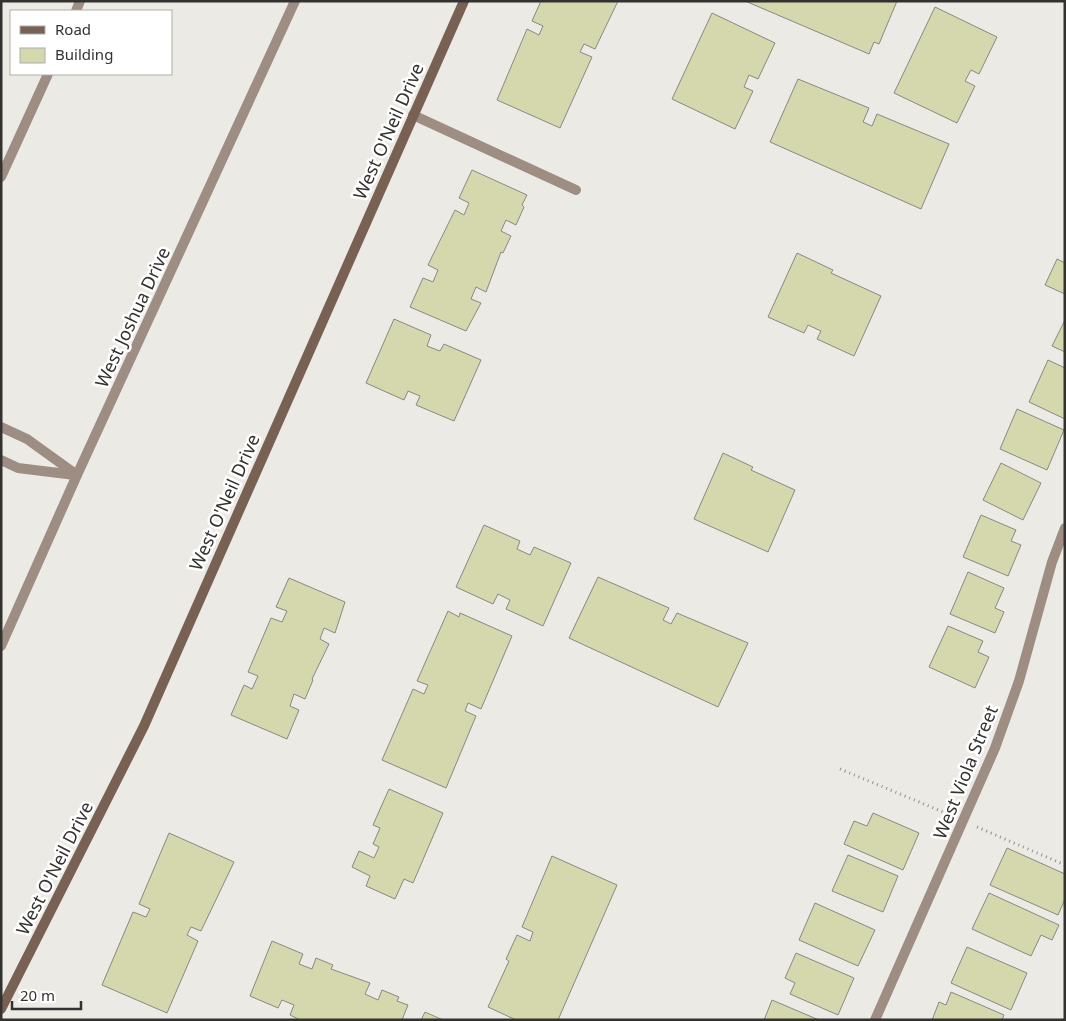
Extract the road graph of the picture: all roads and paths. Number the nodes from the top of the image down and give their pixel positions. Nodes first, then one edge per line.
1 (295, 1) edge
2 (464, 1) edge
3 (48, 75) edge
4 (412, 115) junction
5 (1, 176) edge
6 (576, 190) dead end
7 (1, 427) edge
8 (1, 460) edge
9 (77, 475) junction
10 (1065, 528) edge
11 (1, 646) edge
12 (1, 1009) edge
13 (875, 1020) edge

1 - 9 street, West Joshua Drive
2 - 4 street, West O'Neil Drive
3 - 5 street
4 - 6 street
4 - 12 street, West O'Neil Drive
7 - 9 street
8 - 9 street
9 - 11 street, West Joshua Drive
10 - 13 street, West Viola Street

